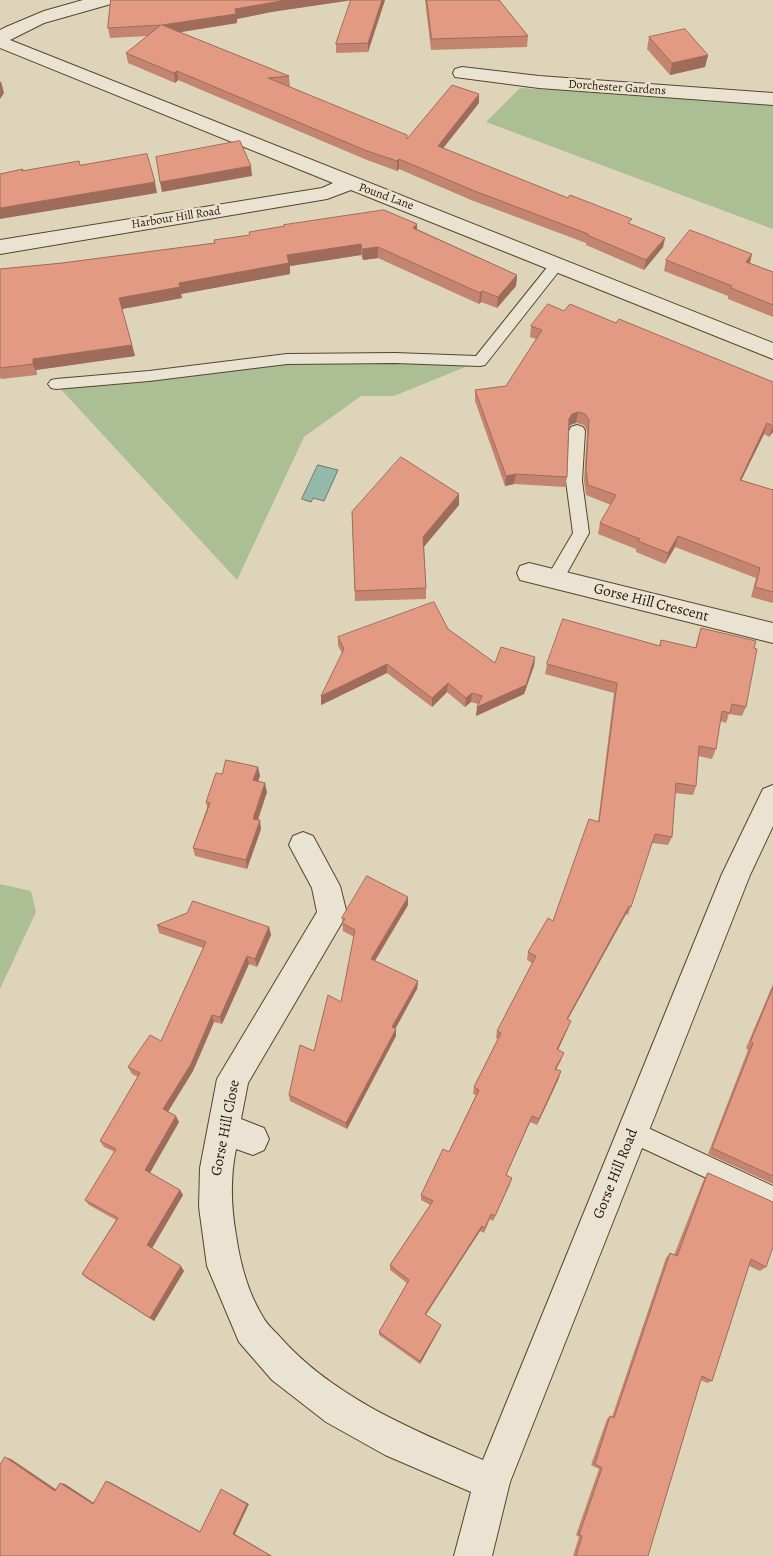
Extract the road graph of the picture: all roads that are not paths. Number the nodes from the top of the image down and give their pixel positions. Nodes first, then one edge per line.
1 (105, 0) edge
2 (0, 40) edge
3 (462, 73) dead end
4 (773, 98) edge
5 (349, 183) junction
6 (0, 247) edge
7 (558, 263) junction
8 (773, 351) edge
9 (56, 384) dead end
10 (577, 431) dead end
11 (528, 573) dead end
12 (555, 579) junction
13 (773, 633) edge
14 (773, 797) edge
15 (303, 845) dead end
16 (633, 1132) junction
17 (773, 1198) edge
18 (492, 1482) junction
19 (473, 1556) edge

1 - 2 street
2 - 5 street, Pound Lane
3 - 4 street, Dorchester Gardens
5 - 6 street, Harbour Hill Road
5 - 7 street, Pound Lane
7 - 8 street, Pound Lane
7 - 9 lane
10 - 12 lane
11 - 12 street, Gorse Hill Crescent
12 - 13 street, Gorse Hill Crescent
14 - 16 street, Gorse Hill Road
15 - 18 street, Gorse Hill Close
16 - 17 lane
16 - 18 street, Gorse Hill Road
18 - 19 street, Gorse Hill Road

